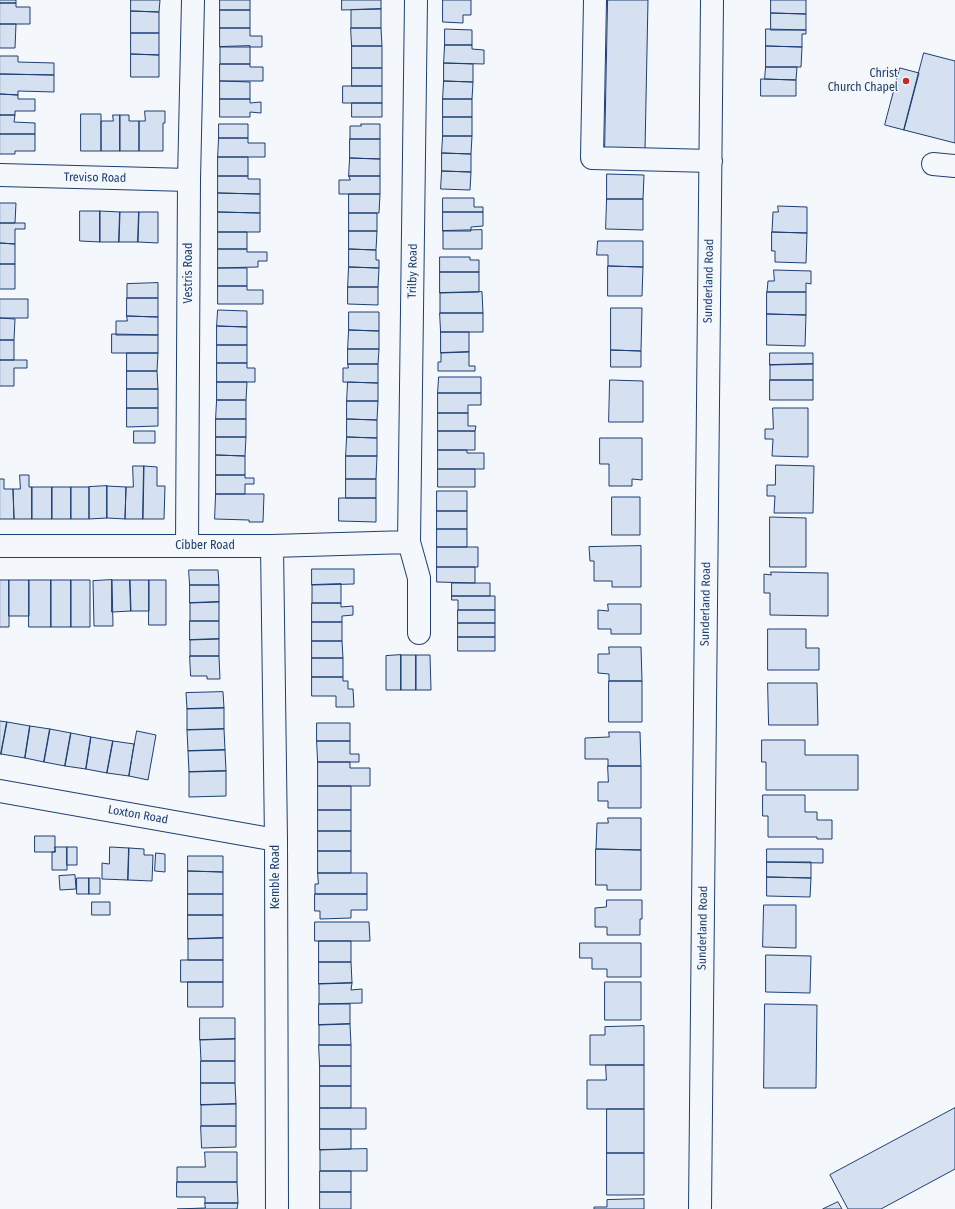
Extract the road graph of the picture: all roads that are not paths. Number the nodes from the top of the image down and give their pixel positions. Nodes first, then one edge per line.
1 (193, 0) edge
2 (416, 0) edge
3 (595, 0) edge
4 (712, 0) edge
5 (710, 161) junction
6 (934, 164) dead end
7 (955, 166) edge
8 (0, 175) edge
9 (189, 180) junction
10 (409, 542) junction
11 (0, 546) edge
12 (187, 546) junction
13 (272, 546) junction
14 (419, 634) dead end
15 (0, 791) edge
16 (276, 840) junction
17 (277, 1209) edge
18 (700, 1209) edge

1 - 9 street, Vestris Road
2 - 10 street, Trilby Road
3 - 5 street
4 - 5 street, Sunderland Road
5 - 18 street, Sunderland Road
6 - 7 street
8 - 9 street, Treviso Road
9 - 12 street, Vestris Road
10 - 13 street, Cibber Road
10 - 14 street, Trilby Road
11 - 12 street, Cibber Road
12 - 13 street, Cibber Road
13 - 16 street, Kemble Road
15 - 16 street, Loxton Road
16 - 17 street, Kemble Road

